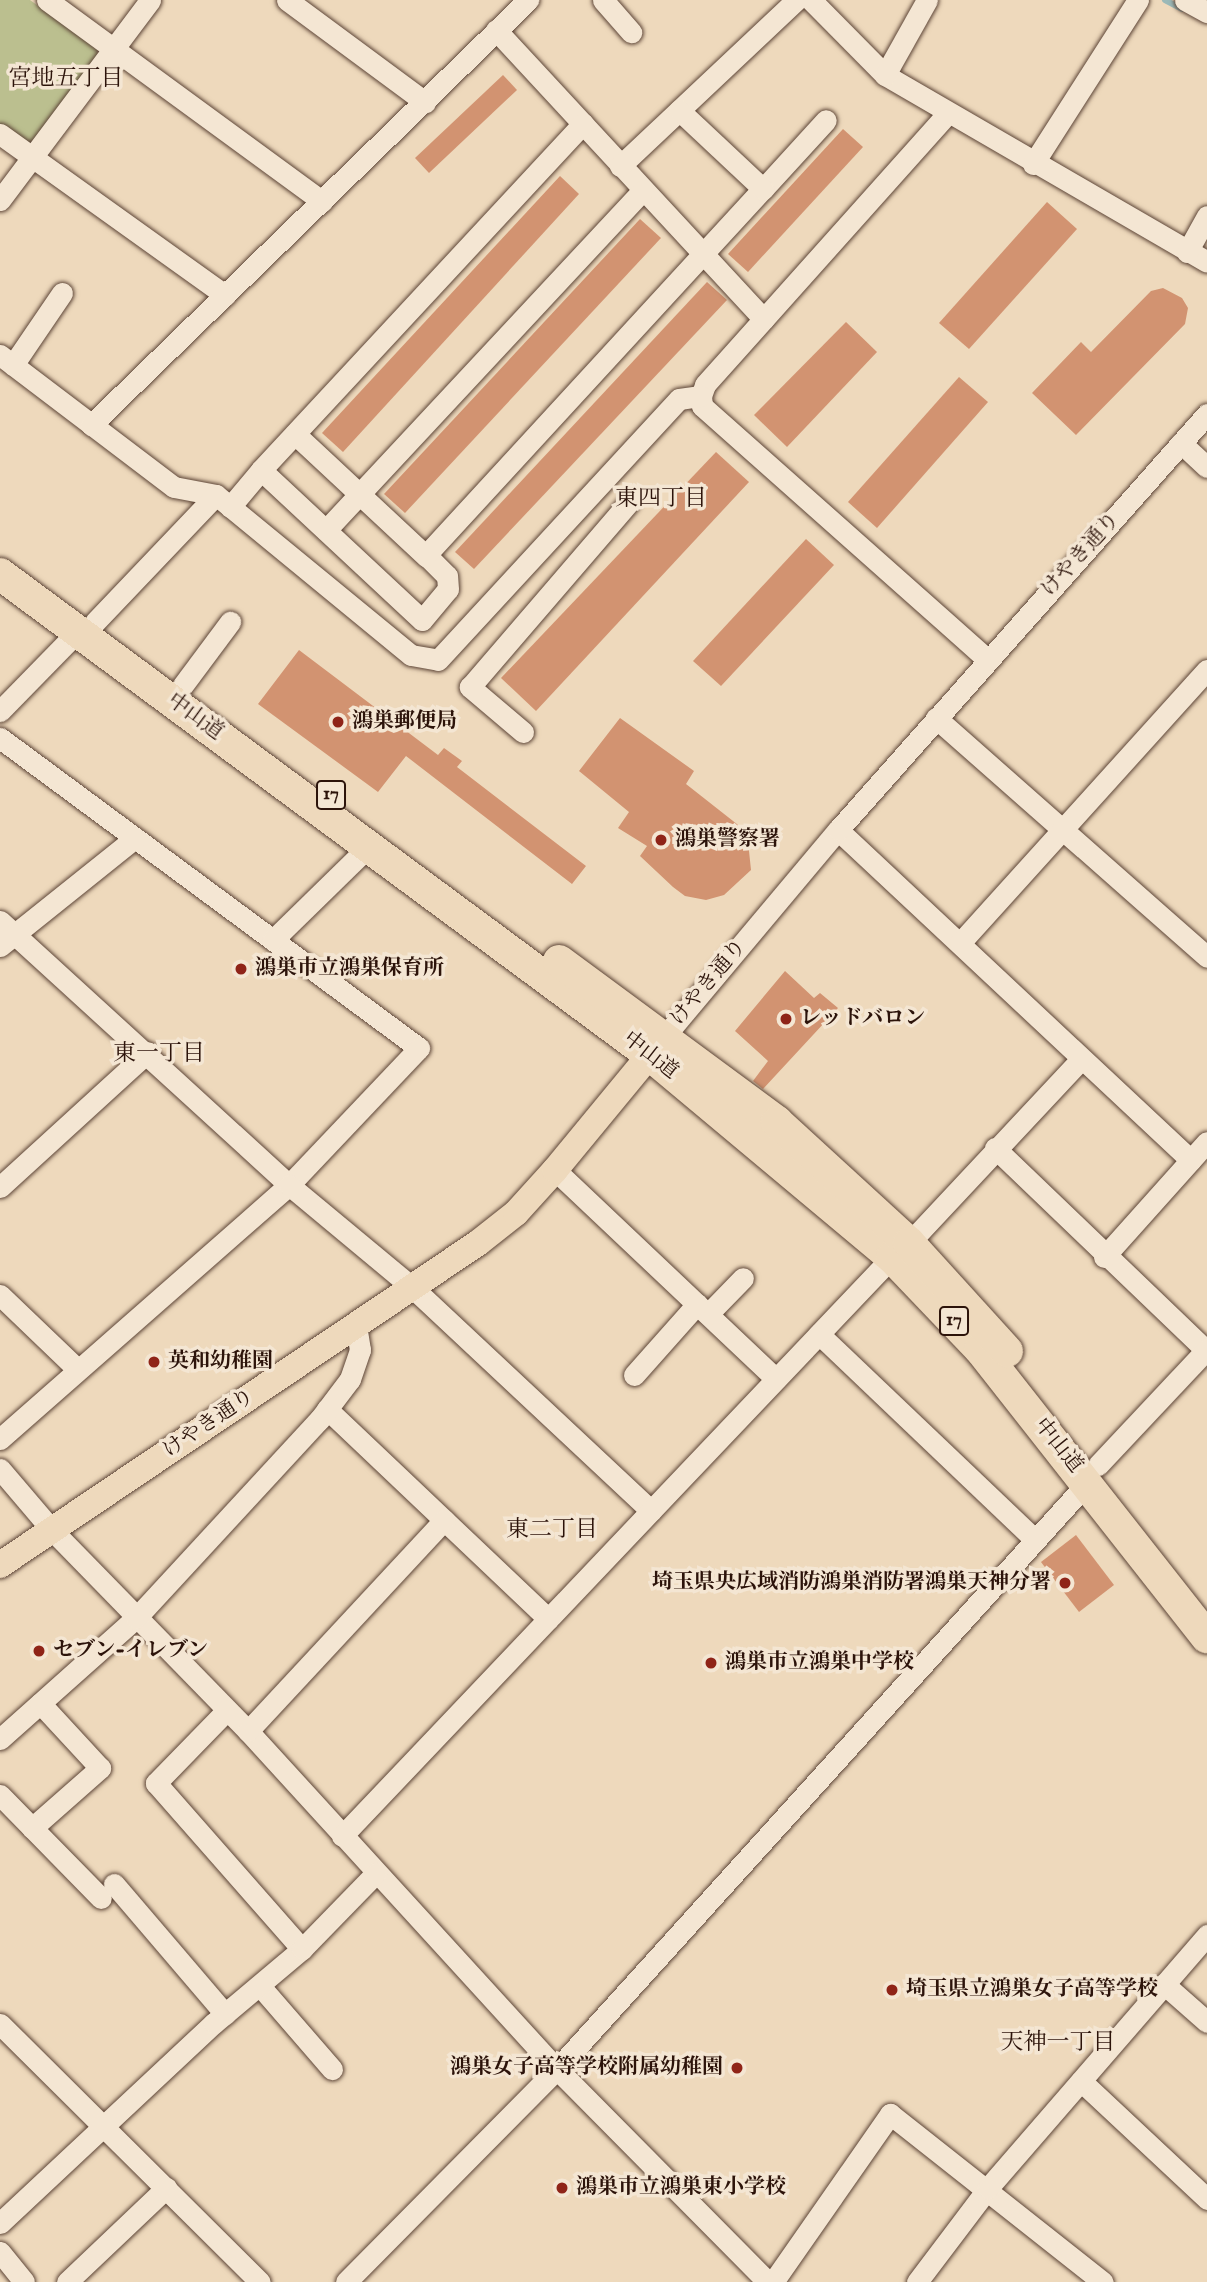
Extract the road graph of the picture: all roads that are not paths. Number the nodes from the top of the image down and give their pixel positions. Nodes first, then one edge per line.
1 (47, 0) edge
2 (150, 0) edge
3 (287, 0) edge
4 (603, 0) edge
5 (796, 0) edge
6 (811, 0) edge
7 (927, 0) edge
8 (1138, 0) edge
9 (1185, 0) edge
10 (525, 1) edge
11 (1207, 12) edge
12 (496, 30) junction
13 (631, 32) dead end
14 (113, 50) junction
15 (885, 75) junction
16 (425, 102) junction
17 (679, 110) junction
18 (947, 114) junction
19 (826, 120) dead end
20 (583, 124) junction
21 (0, 134) edge
22 (32, 158) junction
23 (1033, 163) junction
24 (620, 166) junction
25 (763, 189) junction
26 (643, 190) junction
27 (0, 200) edge
28 (322, 201) junction
29 (1207, 216) edge
30 (1187, 252) junction
31 (703, 254) junction
32 (1207, 262) edge
33 (62, 293) dead end
34 (225, 295) junction
35 (764, 319) junction
36 (7, 360) edge
37 (701, 396) junction
38 (1207, 414) edge
39 (91, 425) junction
40 (295, 434) junction
41 (1181, 443) junction
42 (1207, 467) edge
43 (261, 470) junction
44 (360, 494) junction
45 (223, 501) junction
46 (629, 502) dead end
47 (326, 530) junction
48 (554, 535) junction
49 (0, 549) edge
50 (428, 557) junction
51 (579, 559) junction
52 (0, 573) edge
53 (230, 622) dead end
54 (86, 627) junction
55 (988, 660) junction
56 (1207, 670) edge
57 (183, 685) junction
58 (0, 711) edge
59 (936, 718) junction
60 (523, 732) dead end
61 (0, 738) edge
62 (838, 830) junction
63 (1063, 830) junction
64 (135, 838) junction
65 (369, 846) junction
66 (5, 934) edge
67 (273, 940) junction
68 (960, 943) junction
69 (1207, 957) edge
70 (657, 1046) junction
71 (148, 1052) junction
72 (1081, 1059) junction
73 (1207, 1142) edge
74 (995, 1148) junction
75 (1191, 1160) junction
76 (555, 1170) junction
77 (289, 1185) junction
78 (0, 1187) edge
79 (901, 1250) junction
80 (1104, 1257) junction
81 (743, 1278) dead end
82 (413, 1288) junction
83 (0, 1295) edge
84 (702, 1309) junction
85 (356, 1326) junction
86 (820, 1334) junction
87 (1207, 1350) edge
88 (76, 1368) junction
89 (634, 1375) dead end
90 (776, 1379) junction
91 (327, 1409) junction
92 (0, 1439) edge
93 (0, 1469) edge
94 (1093, 1474) junction
95 (651, 1511) junction
96 (444, 1520) junction
97 (51, 1529) junction
98 (1034, 1539) junction
99 (0, 1564) edge
100 (1207, 1604) edge
101 (136, 1618) junction
102 (548, 1619) junction
103 (1207, 1637) edge
104 (40, 1703) junction
105 (228, 1710) junction
106 (248, 1731) junction
107 (0, 1739) edge
108 (0, 1796) edge
109 (32, 1828) junction
110 (342, 1836) junction
111 (376, 1873) junction
112 (1207, 1935) edge
113 (302, 1949) junction
114 (1164, 1984) junction
115 (260, 1986) junction
116 (225, 2014) junction
117 (1207, 2022) edge
118 (0, 2024) edge
119 (332, 2069) dead end
120 (557, 2069) junction
121 (1081, 2081) junction
122 (105, 2129) junction
123 (166, 2188) junction
124 (988, 2188) junction
125 (1207, 2199) edge
126 (0, 2223) edge
127 (0, 2252) edge
128 (24, 2282) edge
129 (67, 2282) edge
130 (260, 2282) edge
131 (346, 2282) edge
132 (770, 2282) edge
133 (917, 2282) edge
134 (1103, 2282) edge

1 - 14 street
2 - 14 street
3 - 16 street
4 - 13 street
5 - 17 street
6 - 15 street
7 - 15 street
8 - 23 street
9 - 11 street
10 - 12 street
12 - 16 street
12 - 20 street
14 - 22 street
14 - 28 street
15 - 18 street
16 - 28 street
17 - 24 street
17 - 25 street
18 - 23 street
18 - 35 street
19 - 25 street
20 - 24 street
20 - 40 street
21 - 22 street
22 - 27 street
22 - 34 street
23 - 30 street
24 - 26 street
25 - 31 street
26 - 31 street
26 - 44 street
28 - 34 street
29 - 30 street
30 - 32 street
31 - 35 street
31 - 50 street
33 - 36 street
34 - 39 street
35 - 37 street
36 - 39 street
37 - 48 street
37 - 55 street
38 - 41 street, けやき通り
39 - 45 street
40 - 43 street
40 - 44 street
41 - 42 street
41 - 55 street, けやき通り
43 - 45 street
43 - 47 street
44 - 47 street
44 - 50 street
45 - 48 street
45 - 54 street
46 - 51 street
47 - 50 street
48 - 51 street
49 - 54 highway, 中山道 / 17
51 - 60 street
52 - 54 highway, 中山道 / 17
53 - 57 street
54 - 57 highway, 中山道 / 17
54 - 58 street
54 - 65 highway, 中山道 / 17
55 - 59 street, けやき通り
56 - 63 street
57 - 70 highway, 中山道 / 17
59 - 62 street, けやき通り
59 - 63 street
61 - 64 street
62 - 68 street
62 - 70 street, けやき通り
63 - 68 street
63 - 69 street
64 - 66 street
64 - 67 street
65 - 67 street
65 - 70 highway, 中山道 / 17
66 - 71 street
67 - 77 street
68 - 72 street
70 - 76 main road, けやき通り
70 - 79 highway, 中山道 / 17
71 - 77 street
71 - 78 street
72 - 74 street
72 - 75 street
73 - 75 street
74 - 79 street
74 - 80 street
75 - 80 street
76 - 82 main road, けやき通り
76 - 84 street
77 - 82 street
77 - 88 street
79 - 86 street
79 - 94 highway, 中山道 / 17
80 - 87 street
81 - 84 street
82 - 85 main road, けやき通り
82 - 95 street
83 - 88 street
84 - 89 street
84 - 90 street
85 - 91 street
85 - 97 main road, けやき通り
86 - 90 street
86 - 98 street
87 - 94 street
88 - 92 street
90 - 95 street
91 - 96 street
91 - 101 street
93 - 97 street
94 - 98 street
94 - 100 highway, 中山道 / 17
94 - 103 highway, 中山道 / 17
95 - 102 street
96 - 102 street
96 - 106 street
97 - 99 main road, けやき通り
97 - 101 street
98 - 120 street
101 - 104 street
101 - 105 street
102 - 110 street
104 - 107 street
104 - 109 street
105 - 106 street
105 - 113 street
106 - 110 street
108 - 109 street
109 - 116 street
110 - 111 street
111 - 113 street
111 - 120 street
112 - 114 street
113 - 115 street
114 - 117 street
114 - 121 street
115 - 116 street
115 - 119 street
116 - 122 street
118 - 122 street
120 - 131 street
120 - 132 street
121 - 124 street
121 - 125 street
122 - 123 street
122 - 126 street
123 - 129 street
123 - 130 street
124 - 132 street
124 - 133 street
124 - 134 street
127 - 128 street

